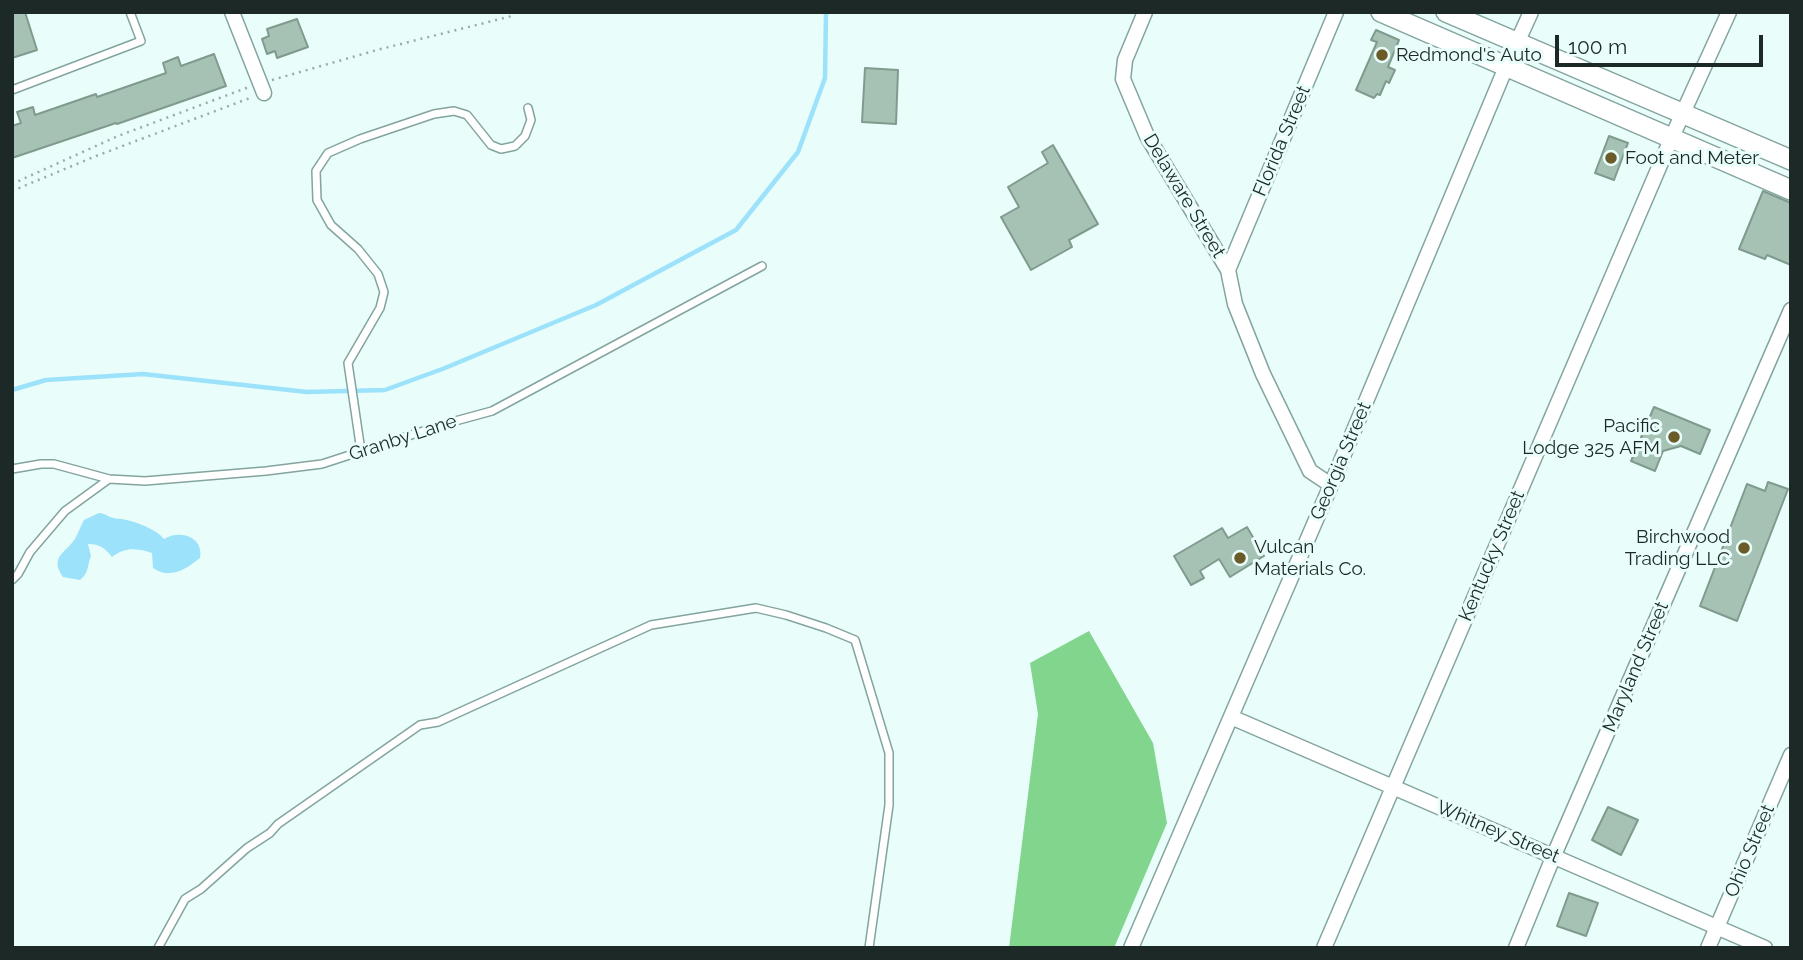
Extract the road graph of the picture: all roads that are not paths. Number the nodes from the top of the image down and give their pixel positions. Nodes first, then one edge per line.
1 (130, 12) edge
2 (232, 12) edge
3 (1145, 12) edge
4 (1336, 12) edge
5 (1381, 12) edge
6 (1446, 12) edge
7 (1531, 12) edge
8 (1729, 12) edge
9 (1517, 43) junction
10 (1506, 67) junction
11 (12, 90) edge
12 (264, 93) road end
13 (528, 108) dead end
14 (1683, 114) junction
15 (1672, 137) junction
16 (1791, 160) edge
17 (1791, 190) edge
18 (762, 266) dead end
19 (1228, 270) junction
20 (1791, 310) edge
21 (362, 451) junction
22 (12, 469) edge
23 (109, 479) junction
24 (1331, 485) junction
25 (12, 580) edge
26 (1231, 717) junction
27 (1791, 755) edge
28 (1392, 788) junction
29 (1554, 855) junction
30 (1717, 926) junction
31 (158, 948) edge
32 (869, 948) edge
33 (1131, 948) edge
34 (1324, 948) edge
35 (1516, 948) edge
36 (1708, 948) edge
37 (1765, 948) edge

1 - 11 lane
2 - 12 street
3 - 19 street, Delaware Street
4 - 19 street, Florida Street
5 - 10 main road
6 - 9 main road
7 - 9 street, Georgia Street
8 - 14 street, Kentucky Street
9 - 10 street, Georgia Street
9 - 14 main road
10 - 15 main road
10 - 24 street, Georgia Street
13 - 21 lane
14 - 15 street, Kentucky Street
14 - 16 main road
15 - 17 main road
15 - 28 street, Kentucky Street
18 - 21 lane, Granby Lane
19 - 24 street, Delaware Street
20 - 29 street, Maryland Street
21 - 23 lane, Granby Lane
22 - 23 lane, Granby Lane
23 - 25 lane
24 - 26 street, Georgia Street
26 - 28 street, Whitney Street
26 - 33 street, Georgia Street
27 - 30 street, Ohio Street
28 - 29 street, Whitney Street
28 - 34 street, Kentucky Street
29 - 30 street, Whitney Street
29 - 35 street, Maryland Street
30 - 36 street, Ohio Street
30 - 37 street, Whitney Street
31 - 32 lane

